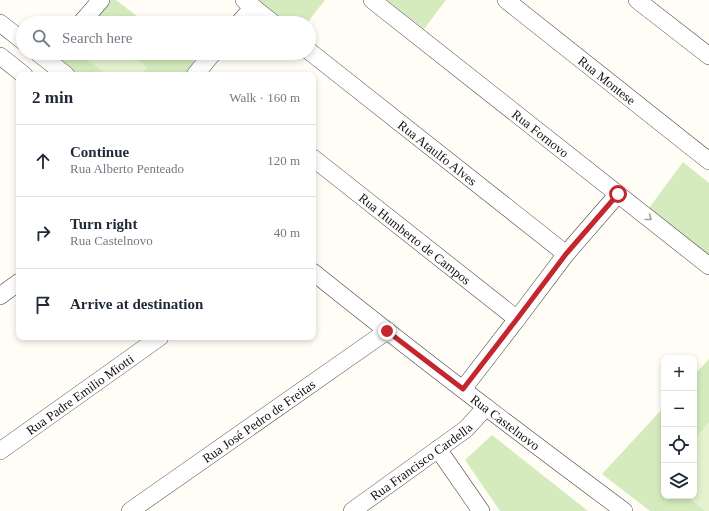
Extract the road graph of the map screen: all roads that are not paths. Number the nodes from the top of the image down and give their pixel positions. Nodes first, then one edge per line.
1 (101, 0) edge
2 (372, 0) edge
3 (637, 0) edge
4 (510, 1) edge
5 (248, 3) edge
6 (87, 16) edge
7 (242, 16) edge
8 (264, 16) edge
9 (0, 23) edge
10 (16, 36) edge
11 (0, 56) edge
12 (709, 56) edge
13 (316, 57) edge
14 (51, 60) edge
15 (209, 60) edge
16 (20, 72) edge
17 (63, 72) edge
18 (202, 72) edge
19 (316, 160) edge
20 (709, 160) edge
21 (618, 194) junction
22 (566, 254) junction
23 (709, 266) edge
24 (316, 274) edge
25 (16, 284) edge
26 (0, 296) edge
27 (517, 319) junction
28 (387, 331) junction
29 (156, 340) edge
30 (463, 389) junction
31 (486, 408) junction
32 (438, 450) junction
33 (0, 451) edge
34 (130, 511) edge
35 (352, 511) edge
36 (481, 511) edge
37 (624, 511) edge

1 - 6 street
2 - 21 street, Rua Fornovo
3 - 12 street
4 - 20 street, Rua Montese
5 - 7 street
5 - 8 street
9 - 10 street
11 - 16 street
13 - 22 street, Rua Ataulfo Alves
14 - 17 street
15 - 18 street
19 - 27 street, Rua Humberto de Campos
21 - 22 street
21 -> 23 street, Rua Fornovo
22 - 27 street
24 - 28 street, Rua Castelnovo
25 - 26 street
27 - 30 street
28 - 30 street, Rua Castelnovo
28 - 34 street, Rua José Pedro de Freitas
29 - 33 street, Rua Padre Emilio Miotti
30 - 31 street, Rua Castelnovo
31 - 32 street, Rua Francisco Cardella
31 - 37 street, Rua Castelnovo
32 - 35 street, Rua Francisco Cardella
32 - 36 street

